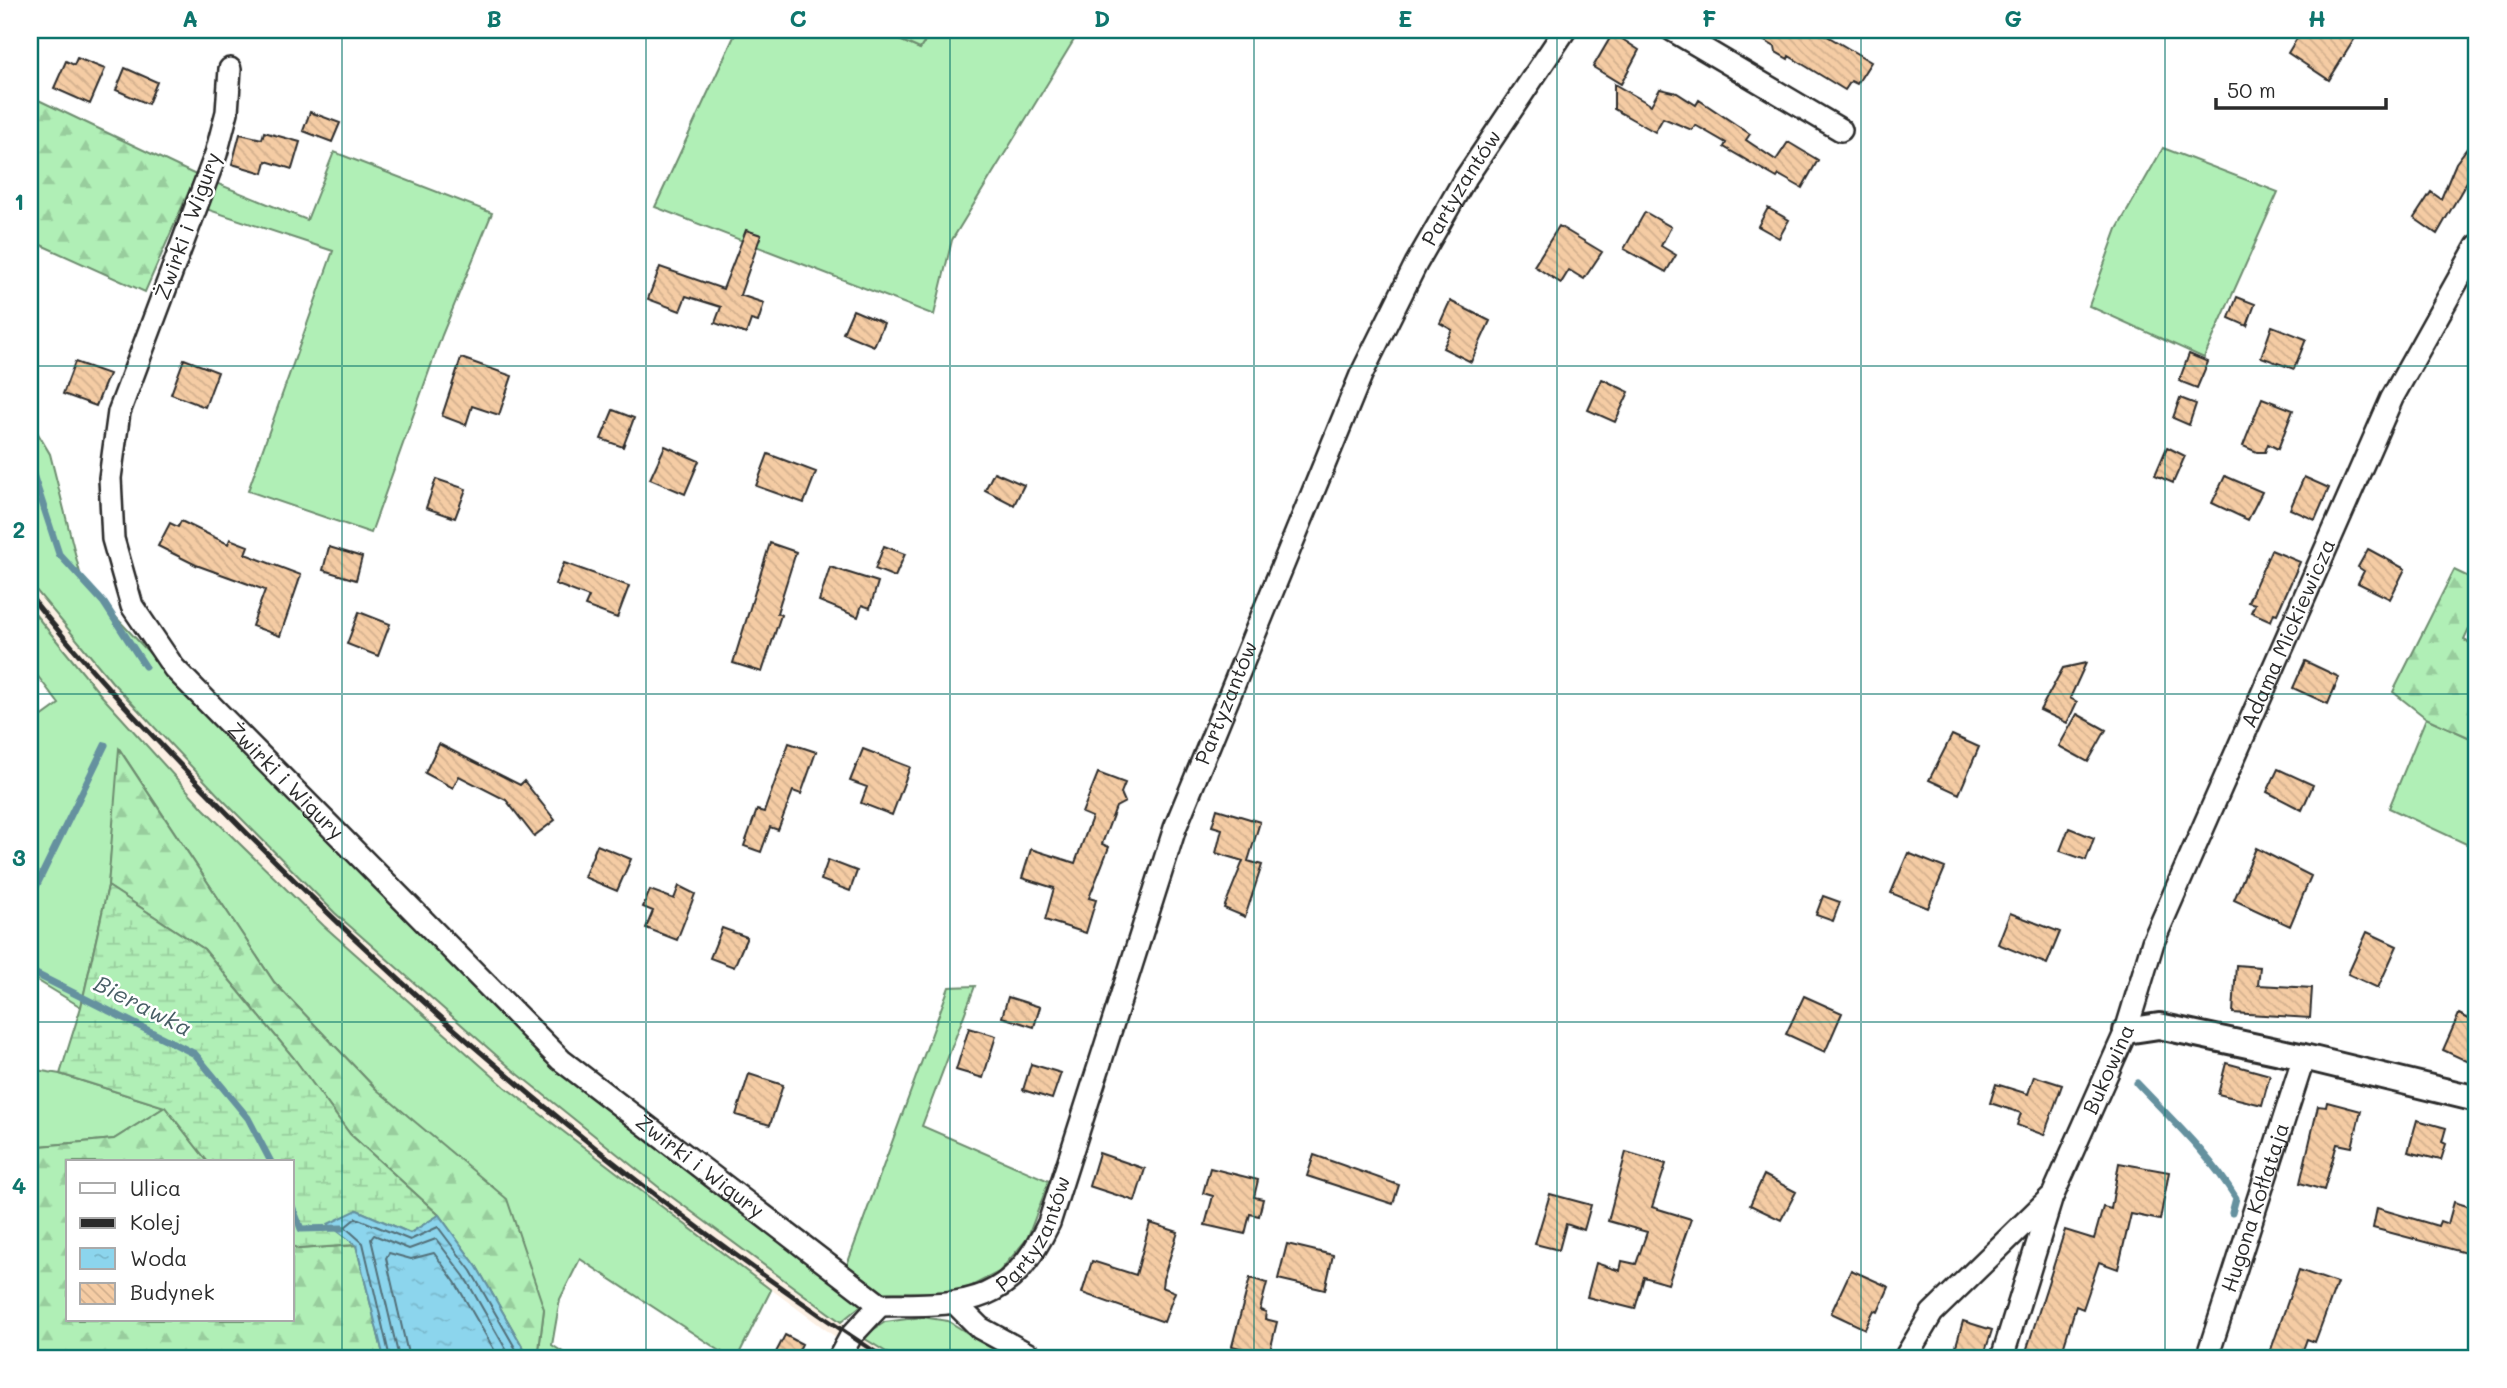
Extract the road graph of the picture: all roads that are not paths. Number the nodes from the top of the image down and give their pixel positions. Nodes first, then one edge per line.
1 (1565, 30) edge
2 (1672, 30) edge
3 (230, 69) dead end
4 (1841, 130) dead end
5 (2477, 246) edge
6 (2126, 1031) junction
7 (2304, 1057) junction
8 (2477, 1099) edge
9 (2053, 1195) junction
10 (957, 1304) junction
11 (880, 1305) junction
12 (839, 1358) edge
13 (1035, 1358) edge
14 (1905, 1358) edge
15 (2002, 1358) edge
16 (2207, 1358) edge

1 - 10 street, Partyzantów
2 - 4 street
3 - 11 street, Żwirki i Wigury
5 - 6 street, Adama Mickiewicza
6 - 7 street, Bukowina
6 - 9 street, Bukowina
7 - 8 street, Bukowina
7 - 16 street, Hugona Kołłątaja
9 - 14 street, Bukowina
9 - 15 street
10 - 11 street, Partyzantów
10 - 13 street
11 - 12 street

